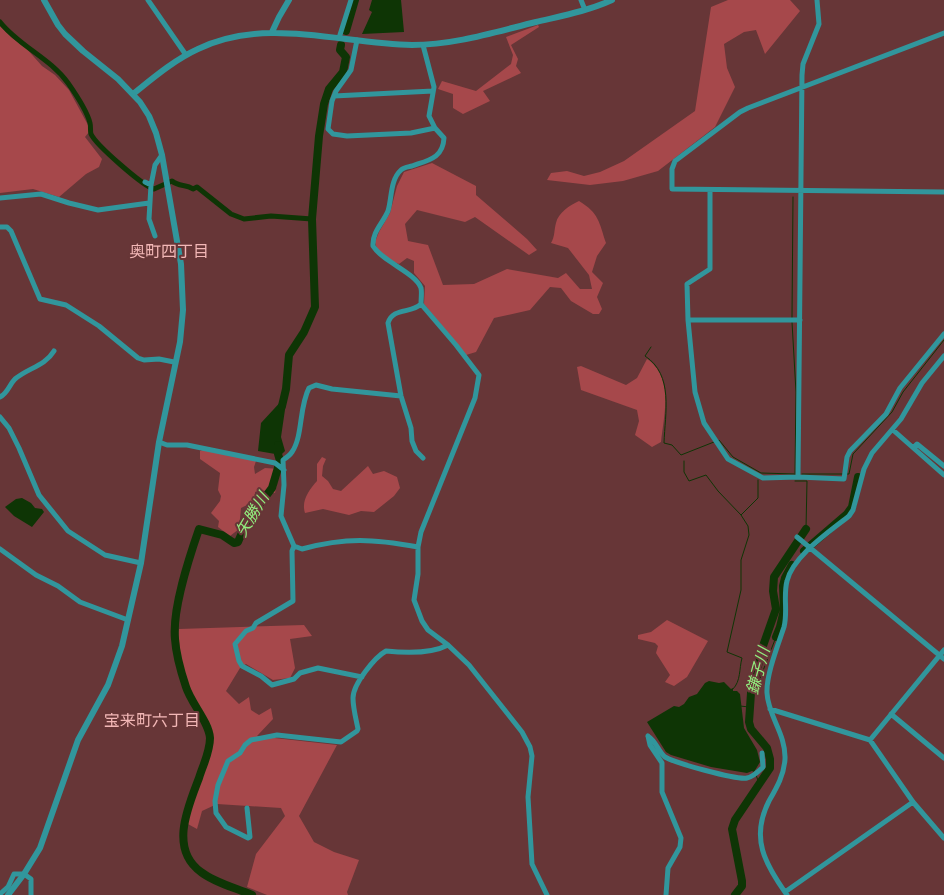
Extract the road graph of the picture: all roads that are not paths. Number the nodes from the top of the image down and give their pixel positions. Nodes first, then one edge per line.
1 (44, 0) edge
2 (148, 0) edge
3 (289, 0) edge
4 (351, 0) edge
5 (581, 0) edge
6 (612, 0) edge
7 (817, 0) edge
8 (585, 10) junction
9 (272, 32) junction
10 (944, 33) edge
11 (339, 38) junction
12 (358, 40) junction
13 (423, 44) junction
14 (186, 55) junction
15 (802, 88) junction
16 (433, 92) junction
17 (133, 94) junction
18 (334, 96) junction
19 (435, 128) junction
20 (162, 155) junction
21 (710, 190) junction
22 (801, 191) junction
23 (944, 192) edge
24 (0, 198) edge
25 (149, 203) junction
26 (0, 227) edge
27 (155, 236) dead end
28 (421, 304) junction
29 (688, 320) junction
30 (800, 320) junction
31 (944, 334) edge
32 (54, 351) dead end
33 (944, 356) edge
34 (174, 362) junction
35 (401, 396) junction
36 (0, 398) edge
37 (0, 417) edge
38 (892, 430) junction
39 (159, 442) junction
40 (914, 447) junction
41 (423, 458) dead end
42 (944, 466) edge
43 (284, 470) junction
44 (944, 475) edge
45 (798, 477) junction
46 (797, 537) dead end
47 (294, 546) junction
48 (418, 547) junction
49 (809, 549) junction
50 (0, 550) edge
51 (141, 563) junction
52 (128, 620) junction
53 (448, 645) junction
54 (944, 650) edge
55 (942, 657) edge
56 (362, 678) junction
57 (770, 709) junction
58 (891, 714) junction
59 (870, 740) junction
60 (762, 753) dead end
61 (944, 758) edge
62 (913, 802) junction
63 (247, 808) dead end
64 (944, 838) edge
65 (24, 874) junction
66 (0, 894) edge
67 (786, 894) edge
68 (8, 895) edge
69 (30, 895) edge
70 (546, 895) edge
71 (666, 895) edge

1 - 17 street
2 - 14 street
3 - 9 street
4 - 11 street
5 - 8 street
6 - 8 street
7 - 15 street
8 - 13 street
9 - 11 street
9 - 14 street
10 - 15 street
11 - 12 street
12 - 13 street
12 - 18 street
13 - 16 street
14 - 17 street
15 - 21 street
15 - 22 street
16 - 18 street
16 - 19 street
17 - 20 street
18 - 19 street
19 - 28 street
20 - 25 street
20 - 34 street
21 - 22 street
21 - 29 street
22 - 23 street
22 - 30 street
24 - 25 street
25 - 27 street
26 - 34 street
28 - 35 street
28 - 48 street
29 - 30 street
29 - 45 street
30 - 45 street
31 - 45 street
32 - 36 street
33 - 38 street
34 - 39 street
35 - 41 street
35 - 43 street
37 - 51 street
38 - 40 street
38 - 49 street
39 - 43 street
39 - 51 street
40 - 42 street
40 - 44 street
43 - 47 street
46 - 49 street
47 - 48 street
47 - 56 street
48 - 53 street
49 - 55 street
49 - 57 street
50 - 52 street
51 - 52 street
52 - 65 street
53 - 56 street
53 - 70 street
54 - 55 street
55 - 58 street
56 - 63 street
57 - 59 street
57 - 67 street
58 - 59 street
58 - 61 street
59 - 62 street
60 - 71 street
62 - 64 street
62 - 67 street
65 - 66 street
65 - 68 street
65 - 69 street

